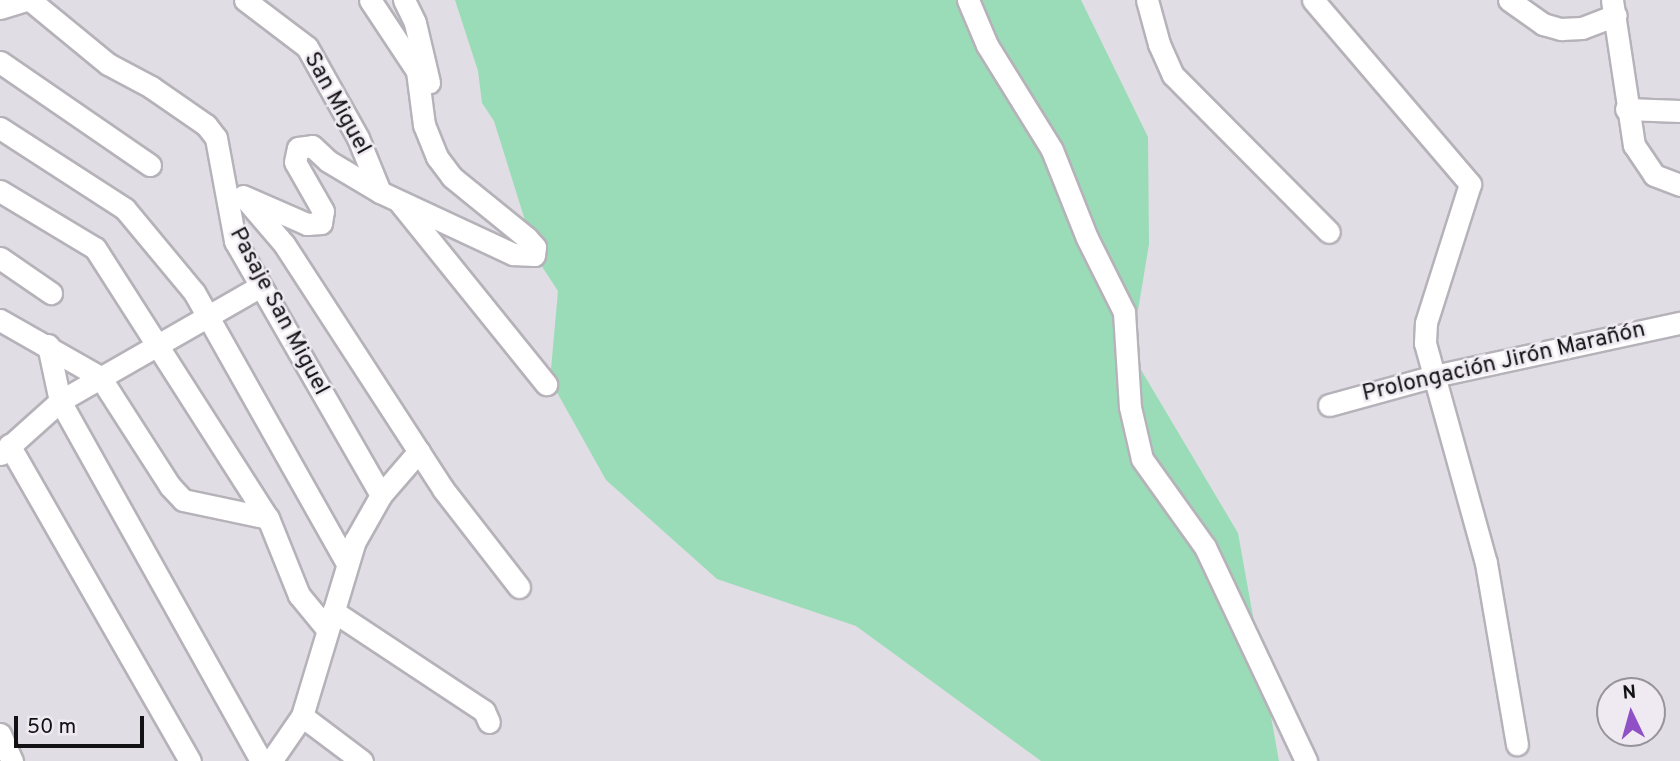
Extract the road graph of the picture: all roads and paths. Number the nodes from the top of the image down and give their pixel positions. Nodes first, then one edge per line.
1 (29, 0) edge
2 (245, 0) edge
3 (370, 0) edge
4 (404, 0) edge
5 (968, 0) edge
6 (1147, 0) edge
7 (1313, 0) edge
8 (1509, 0) edge
9 (0, 8) edge
10 (1614, 8) edge
11 (0, 62) edge
12 (419, 102) junction
13 (1626, 109) junction
14 (1680, 111) edge
15 (0, 128) edge
16 (150, 165) dead end
17 (224, 178) junction
18 (1680, 185) edge
19 (0, 191) edge
20 (243, 196) junction
21 (389, 196) junction
22 (1329, 232) dead end
23 (0, 258) edge
24 (259, 287) junction
25 (51, 293) dead end
26 (211, 315) junction
27 (0, 320) edge
28 (1680, 323) edge
29 (48, 345) junction
30 (156, 347) junction
31 (1434, 376) junction
32 (100, 377) junction
33 (546, 384) dead end
34 (60, 401) junction
35 (1329, 405) dead end
36 (5, 450) edge
37 (419, 451) junction
38 (381, 495) junction
39 (268, 518) junction
40 (347, 563) junction
41 (519, 587) dead end
42 (330, 620) junction
43 (302, 716) junction
44 (489, 722) dead end
45 (0, 734) edge
46 (1517, 744) dead end
47 (12, 761) edge
48 (190, 761) edge
49 (261, 761) edge
50 (271, 761) edge
51 (362, 761) edge
52 (1306, 761) edge

1 - 9 street
1 - 17 street, Pasaje San Miguel
2 - 21 street, San Miguel
3 - 12 street
4 - 12 street
5 - 52 street
6 - 22 street
7 - 31 street
8 - 10 street
10 - 13 street
11 - 16 street
12 - 21 street
13 - 14 street
13 - 18 street
15 - 26 street
17 - 20 street
17 - 24 street, Pasaje San Miguel
19 - 30 street
20 - 21 street
20 - 37 street
21 - 33 street
23 - 25 street
24 - 26 street
24 - 38 street, Pasaje San Miguel
26 - 30 street
26 - 40 street
27 - 29 street
28 - 31 street, Prolongación Jirón Marañón
29 - 32 street
29 - 34 street
30 - 32 street
30 - 39 street
31 - 35 street, Prolongación Jirón Marañón
31 - 46 street
32 - 34 street
32 - 39 street
34 - 36 street
34 - 49 street
36 - 48 street
37 - 38 street
37 - 41 street
38 - 40 street
39 - 42 street
40 - 42 street
42 - 43 street
42 - 44 street
43 - 50 street
43 - 51 street
45 - 47 street

